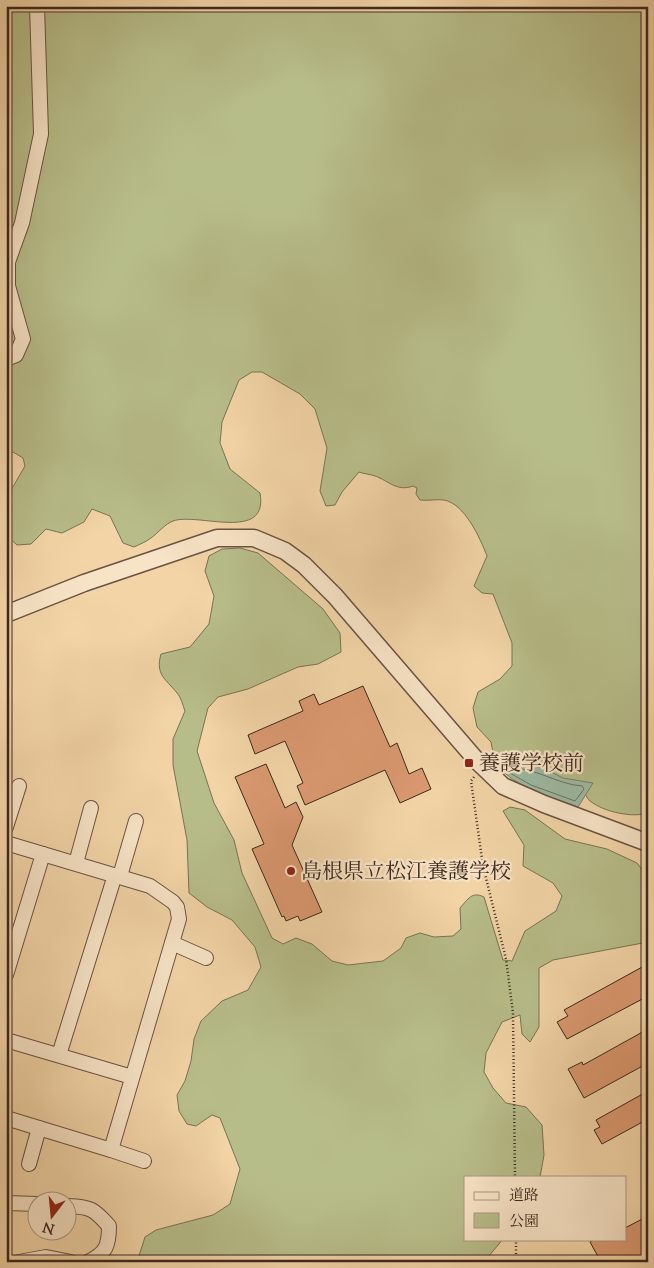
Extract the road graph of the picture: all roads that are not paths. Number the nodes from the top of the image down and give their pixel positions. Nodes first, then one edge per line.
1 (37, 6) edge
2 (6, 359) edge
3 (6, 614) edge
4 (19, 786) dead end
5 (91, 808) dead end
6 (136, 821) dead end
7 (6, 827) edge
8 (6, 843) edge
9 (648, 843) edge
10 (43, 854) junction
11 (76, 864) junction
12 (117, 875) junction
13 (172, 943) junction
14 (206, 958) dead end
15 (6, 975) edge
16 (6, 1040) edge
17 (59, 1055) junction
18 (132, 1077) junction
19 (6, 1118) edge
20 (39, 1128) junction
21 (111, 1150) junction
22 (144, 1162) dead end
23 (29, 1164) dead end
24 (6, 1203) edge
25 (28, 1204) edge
26 (78, 1206) edge
27 (19, 1262) edge
28 (71, 1262) edge
29 (88, 1262) edge

1 - 2 street
3 - 9 street
4 - 7 street
5 - 11 street
6 - 12 street
8 - 10 street
10 - 11 street
10 - 15 street
11 - 12 street
12 - 13 street
12 - 17 street
13 - 14 street
13 - 18 street
16 - 17 street
17 - 18 street
18 - 21 street
19 - 20 street
20 - 21 street
20 - 23 street
21 - 22 street
24 - 25 street
26 - 29 street
27 - 28 street

